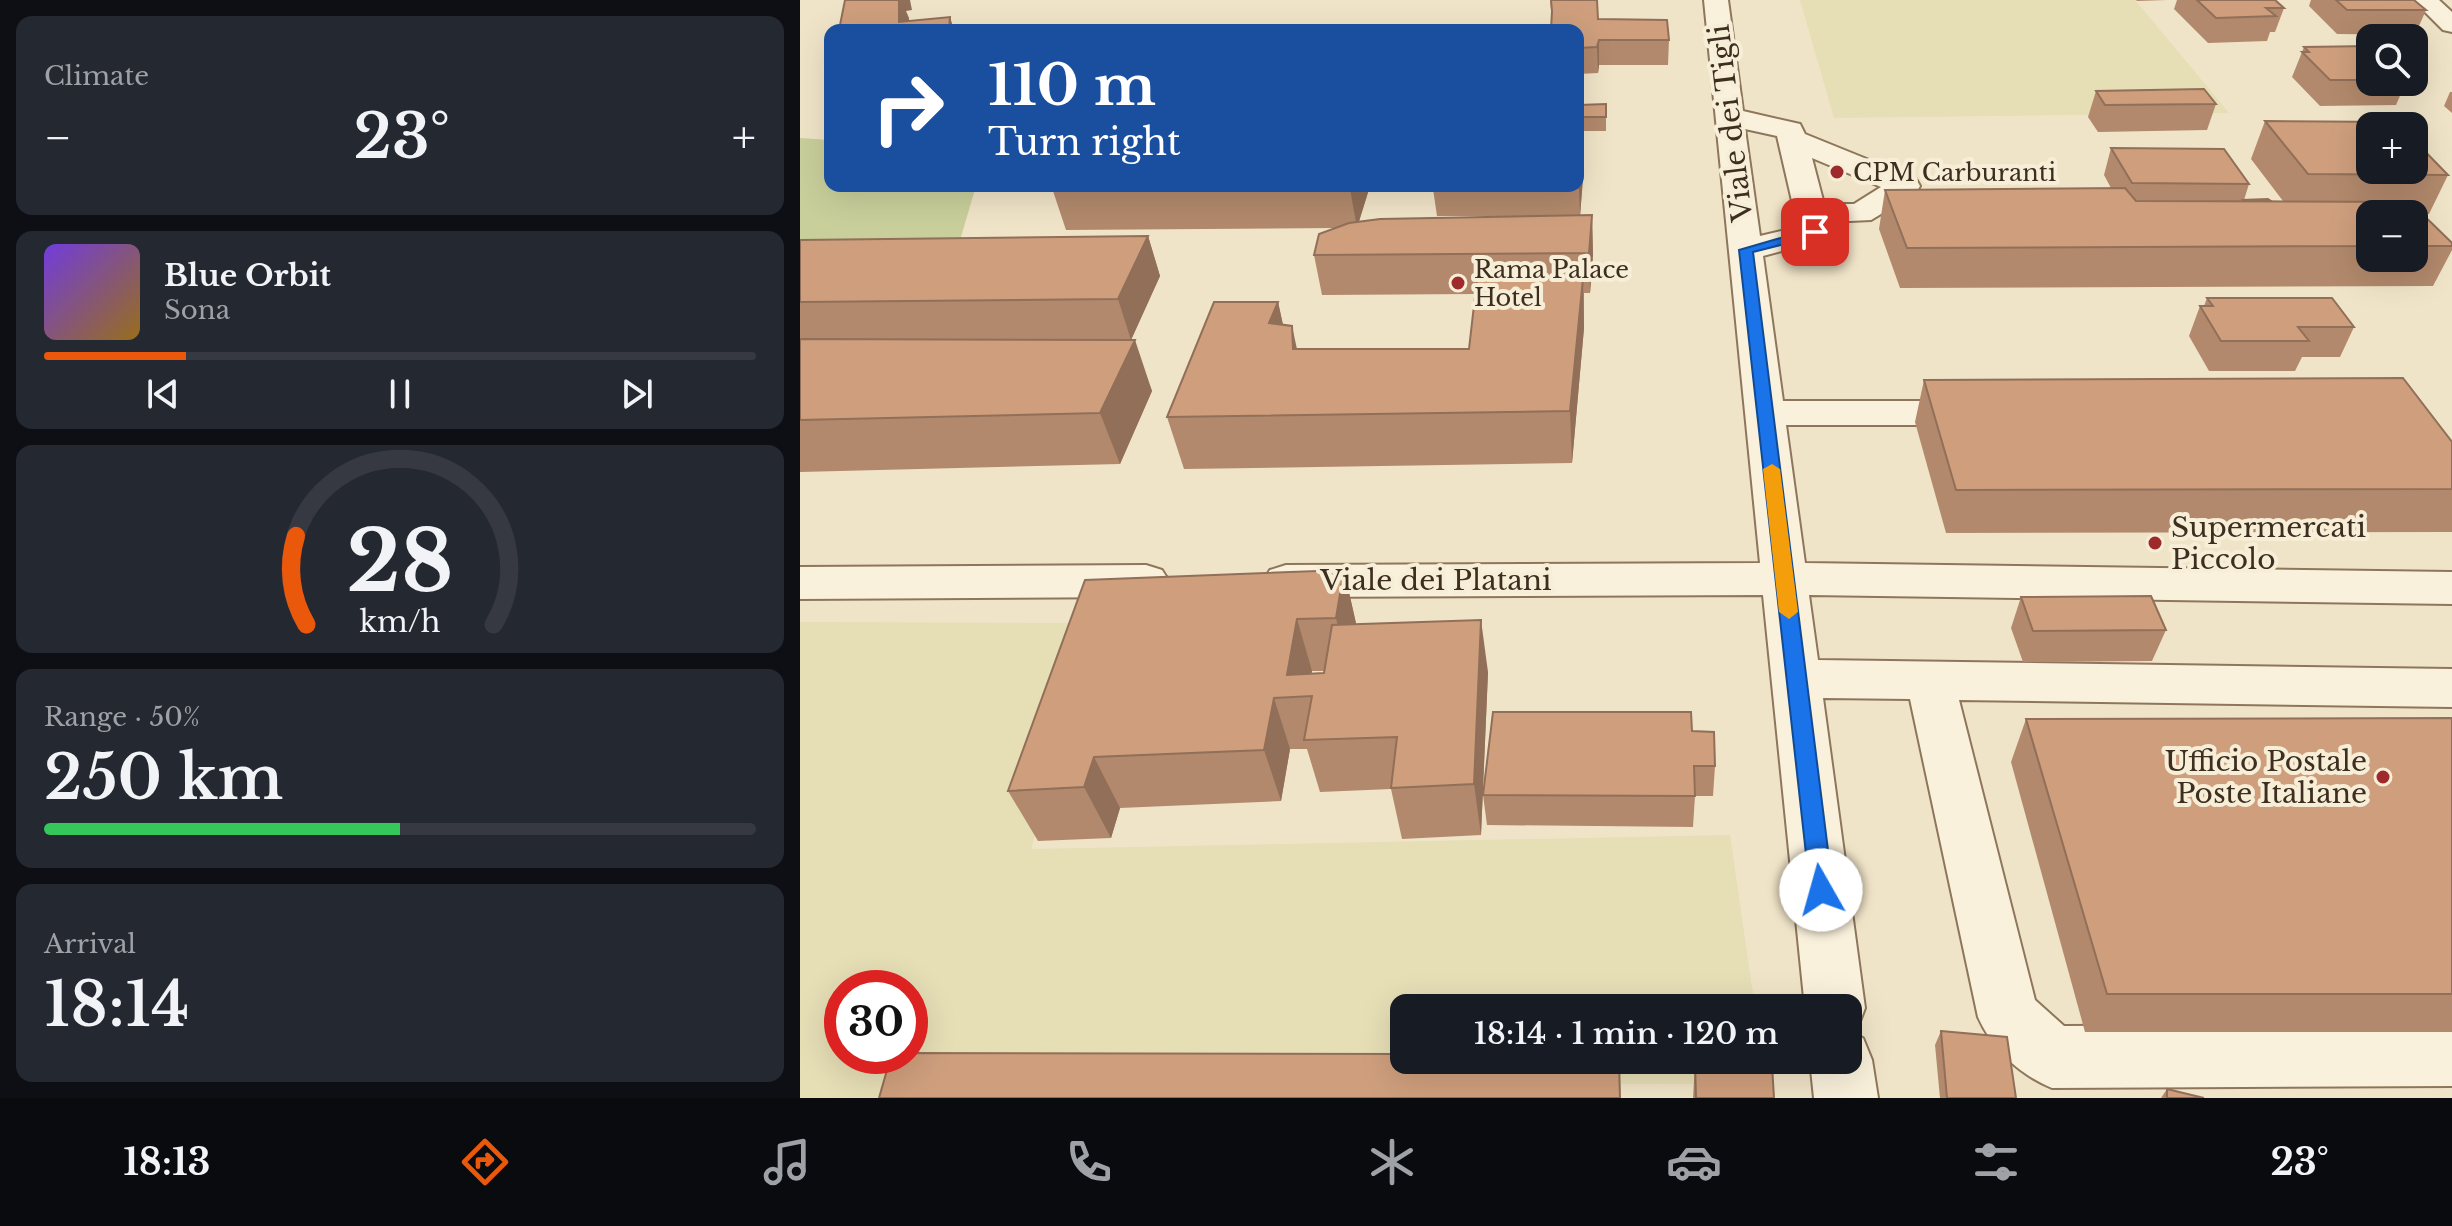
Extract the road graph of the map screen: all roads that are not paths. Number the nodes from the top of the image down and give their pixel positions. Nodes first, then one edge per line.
1 (1716, 0) edge
2 (2425, 0) edge
3 (2452, 25) edge
4 (1730, 117) junction
5 (1792, 139) junction
6 (1810, 213) junction
7 (1746, 250) junction
8 (2020, 412) edge
9 (1765, 413) junction
10 (1785, 579) junction
11 (1181, 581) edge
12 (1245, 581) edge
13 (800, 583) edge
14 (2452, 588) edge
15 (1797, 679) junction
16 (1930, 681) junction
17 (2452, 688) edge
18 (1833, 994) edge
19 (2452, 1055) edge
20 (1843, 1074) edge
21 (1846, 1098) edge

1 - 4 street, Viale dei Tigli
2 - 3 street
4 - 5 street
4 - 7 street, Viale dei Tigli
5 - 6 street
5 - 6 street
6 - 7 street
7 - 9 street, Viale dei Tigli
8 - 9 street
9 - 10 street, Viale dei Tigli
10 - 12 street, Viale dei Platani
10 - 14 street, Viale dei Platani
10 - 15 street, Viale dei Tigli
11 - 13 street
15 - 16 street
15 - 18 street, Viale dei Tigli
16 - 17 street
16 - 19 street
20 - 21 street

